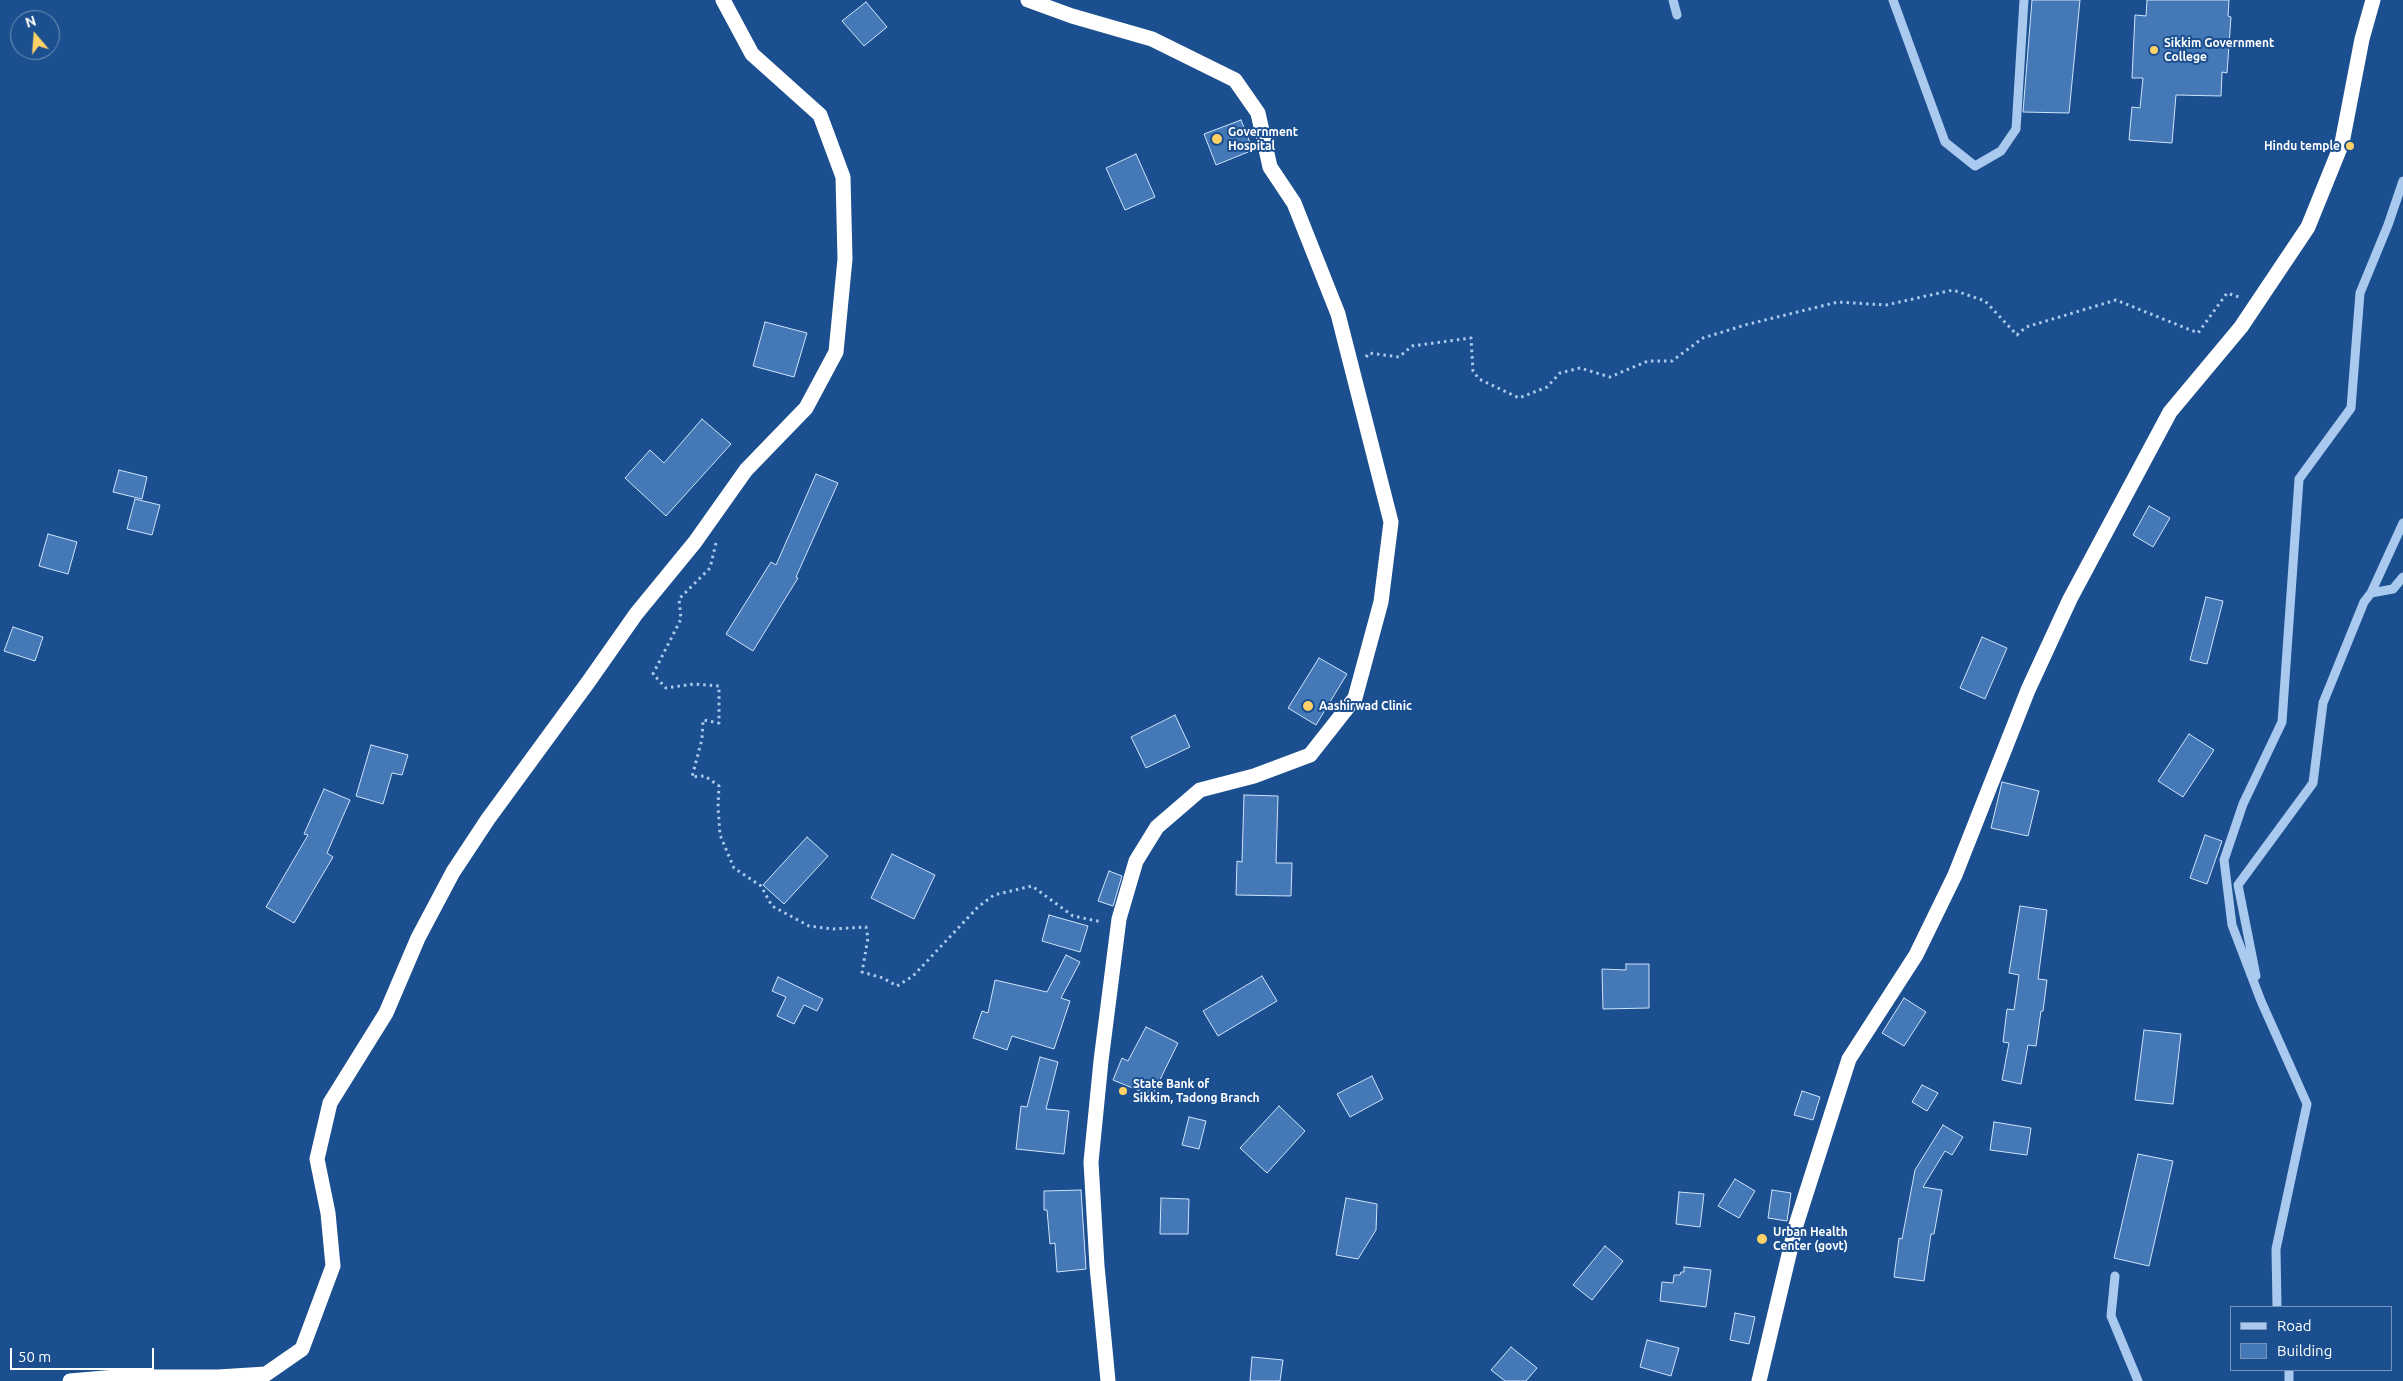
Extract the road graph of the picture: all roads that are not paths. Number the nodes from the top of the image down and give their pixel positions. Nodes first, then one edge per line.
1 (723, 0) edge
2 (1028, 0) edge
3 (1674, 0) edge
4 (1893, 0) edge
5 (2024, 0) edge
6 (2373, 0) edge
7 (1677, 15) dead end
8 (2403, 180) edge
9 (2403, 523) edge
10 (2403, 577) edge
11 (2371, 593) junction
12 (2261, 1001) junction
13 (2115, 1276) dead end
14 (2277, 1306) edge
15 (70, 1381) edge
16 (1108, 1381) edge
17 (1759, 1381) edge
18 (2138, 1381) edge

1 - 15 highway
2 - 16 highway
3 - 7 street
4 - 5 street
6 - 17 highway
8 - 12 street
9 - 11 street
10 - 11 street
11 - 12 street
12 - 14 street
13 - 18 street

